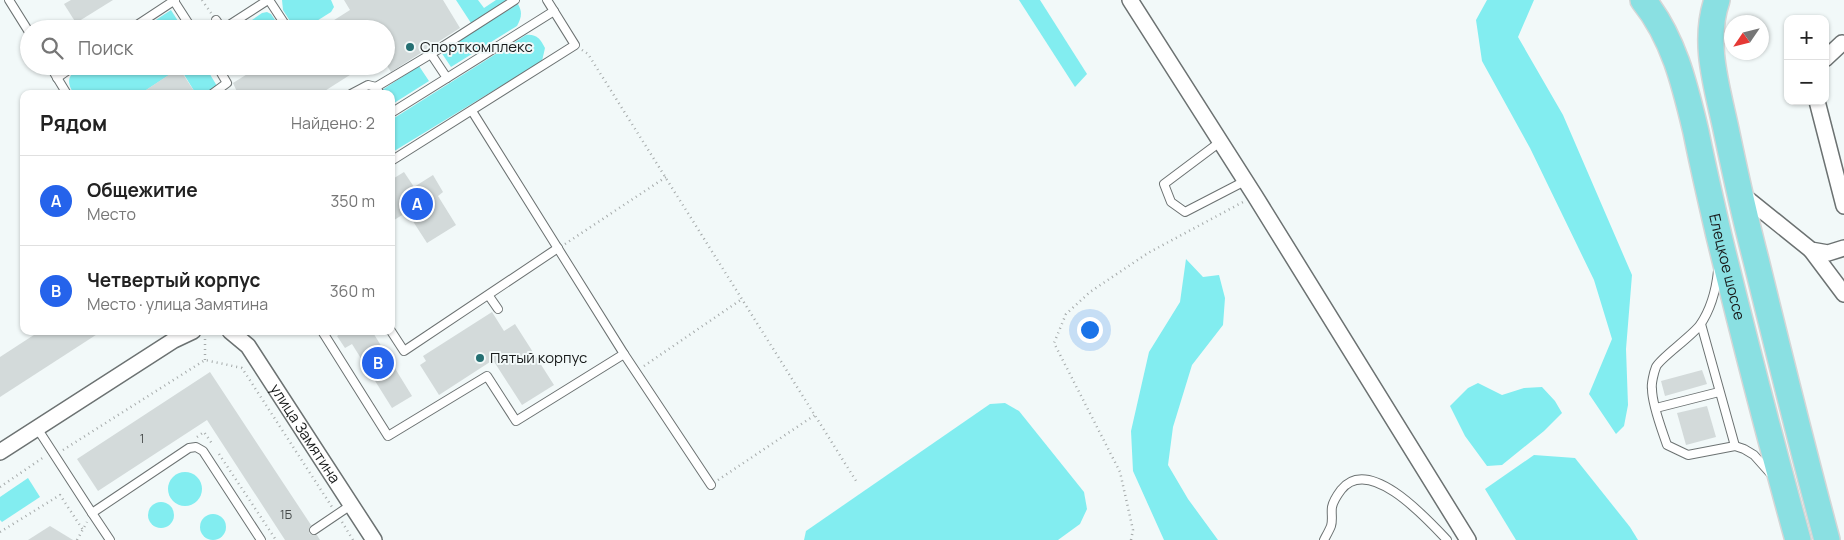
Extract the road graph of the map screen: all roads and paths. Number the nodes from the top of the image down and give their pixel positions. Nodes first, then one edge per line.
1 (9, 0) edge
2 (174, 0) edge
3 (202, 0) edge
4 (268, 0) edge
5 (515, 0) edge
6 (547, 0) edge
7 (1130, 0) edge
8 (1643, 0) edge
9 (1717, 0) edge
10 (554, 11) junction
11 (22, 20) edge
12 (144, 20) edge
13 (186, 20) edge
14 (216, 20) edge
15 (236, 20) edge
16 (282, 20) edge
17 (575, 45) junction
18 (1843, 45) edge
19 (431, 54) junction
20 (1829, 56) edge
21 (55, 75) edge
22 (61, 75) edge
23 (222, 75) edge
24 (57, 78) junction
25 (447, 78) junction
26 (64, 90) edge
27 (217, 90) edge
28 (358, 90) edge
29 (376, 90) edge
30 (379, 90) edge
31 (1818, 105) edge
32 (395, 110) edge
33 (472, 111) junction
34 (1220, 142) junction
35 (395, 159) edge
36 (666, 177) junction
37 (1245, 181) junction
38 (1738, 191) junction
39 (1255, 196) junction
40 (1844, 206) edge
41 (1719, 234) junction
42 (558, 248) junction
43 (1844, 248) edge
44 (1811, 250) junction
45 (1844, 294) edge
46 (489, 296) junction
47 (742, 299) junction
48 (498, 309) dead end
49 (1701, 324) junction
50 (194, 335) edge
51 (199, 335) edge
52 (235, 335) edge
53 (325, 335) edge
54 (394, 335) edge
55 (624, 354) junction
56 (205, 360) junction
57 (636, 371) junction
58 (1719, 392) junction
59 (1656, 408) junction
60 (815, 415) junction
61 (37, 428) junction
62 (196, 437) dead end
63 (1734, 446) junction
64 (0, 452) edge
65 (55, 455) junction
66 (67, 458) dead end
67 (858, 484) dead end
68 (710, 485) joint
69 (0, 486) edge
70 (1784, 488) junction
71 (352, 505) junction
72 (92, 513) junction
73 (337, 515) junction
74 (83, 530) dead end
75 (314, 530) dead end
76 (0, 532) edge
77 (110, 540) edge
78 (261, 540) edge
79 (276, 540) edge
80 (353, 540) edge
81 (374, 540) edge
82 (1131, 540) edge
83 (1324, 540) edge
84 (1447, 540) edge
85 (1468, 540) edge
86 (1798, 540) edge
87 (1827, 540) edge

1 - 11 lane
2 - 12 lane
2 - 13 lane
3 - 14 path
4 - 15 lane
4 - 16 lane
5 - 19 lane
6 - 10 lane
7 - 34 street
8 - 41 main road, Елецкое шоссе
9 - 38 main road, Елецкое шоссе
10 - 17 lane
10 - 25 lane
17 - 33 lane
17 - 36 path
18 - 20 street
19 - 25 lane
19 - 30 lane
21 - 24 lane
22 - 24 lane
23 - 27 lane
24 - 26 lane
25 - 32 lane
28 - 29 lane
31 - 40 street
33 - 35 lane
33 - 42 lane
34 - 37 street
34 - 37 lane
36 - 42 path
36 - 47 path
37 - 39 street
38 - 44 street
38 - 87 main road, Елецкое шоссе
39 - 82 path
39 - 85 street
41 - 49 lane
41 - 70 main road, Елецкое шоссе
42 - 46 lane
42 - 55 lane
43 - 44 street
44 - 45 street
46 - 48 lane
46 - 54 lane
47 - 57 path
47 - 60 path
49 - 58 lane
49 - 59 lane
50 - 61 street
51 - 56 path
52 - 71 street, улица Замятина
53 - 55 lane
55 - 57 lane
56 - 66 path
56 - 73 path
57 - 68 lane
58 - 59 lane
58 - 63 lane
59 - 63 lane
60 - 67 path
60 - 68 path
61 - 64 street
61 - 65 lane
62 - 79 path
63 - 70 lane
65 - 69 path
65 - 72 lane
70 - 86 main road, Елецкое шоссе
71 - 73 lane
71 - 81 street, улица Замятина
72 - 77 lane
72 - 78 lane
73 - 75 lane
73 - 80 path
74 - 76 path
83 - 84 lane

